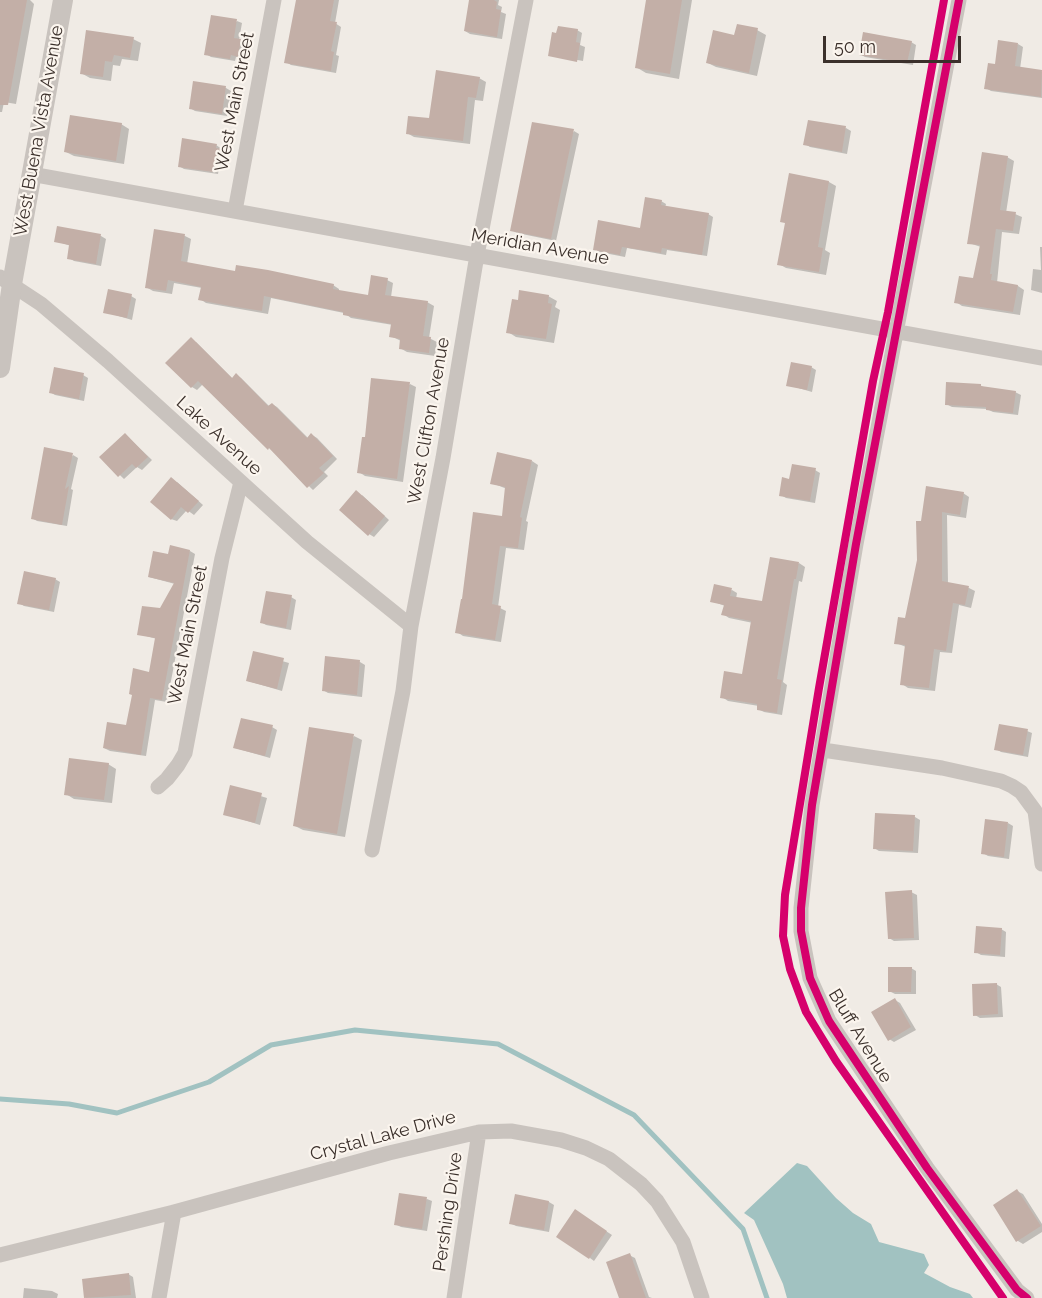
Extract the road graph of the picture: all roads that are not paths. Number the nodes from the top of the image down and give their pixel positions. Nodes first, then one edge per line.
1 (63, 0) edge
2 (274, 0) edge
3 (526, 0) edge
4 (959, 0) edge
5 (31, 174) junction
6 (235, 211) junction
7 (477, 255) junction
8 (6, 280) edge
9 (898, 332) junction
10 (1042, 358) edge
11 (0, 369) edge
12 (241, 482) junction
13 (411, 626) junction
14 (823, 750) junction
15 (158, 787) dead end
16 (372, 849) dead end
17 (1042, 864) edge
18 (479, 1132) junction
19 (174, 1212) junction
20 (0, 1255) edge
21 (159, 1298) edge
22 (454, 1298) edge
23 (702, 1298) edge
24 (1027, 1298) edge

1 - 5 street, West Buena Vista Avenue
2 - 6 street, West Main Street
3 - 7 street, West Clifton Avenue
4 - 9 street, Bluff Avenue
5 - 6 street, Meridian Avenue
5 - 8 street, West Buena Vista Avenue
6 - 7 street, Meridian Avenue
7 - 9 street, Meridian Avenue
7 - 13 street, West Clifton Avenue
8 - 11 street, West Buena Vista Avenue
8 - 12 street, Lake Avenue
9 - 10 street, Meridian Avenue
9 - 14 street, Bluff Avenue
12 - 13 street, Lake Avenue
12 - 15 street, West Main Street
13 - 16 street, West Clifton Avenue
14 - 17 street
14 - 24 street, Bluff Avenue
18 - 19 street, Crystal Lake Drive
18 - 22 street, Pershing Drive
18 - 23 street, Crystal Lake Drive
19 - 20 street, Crystal Lake Drive
19 - 21 street

